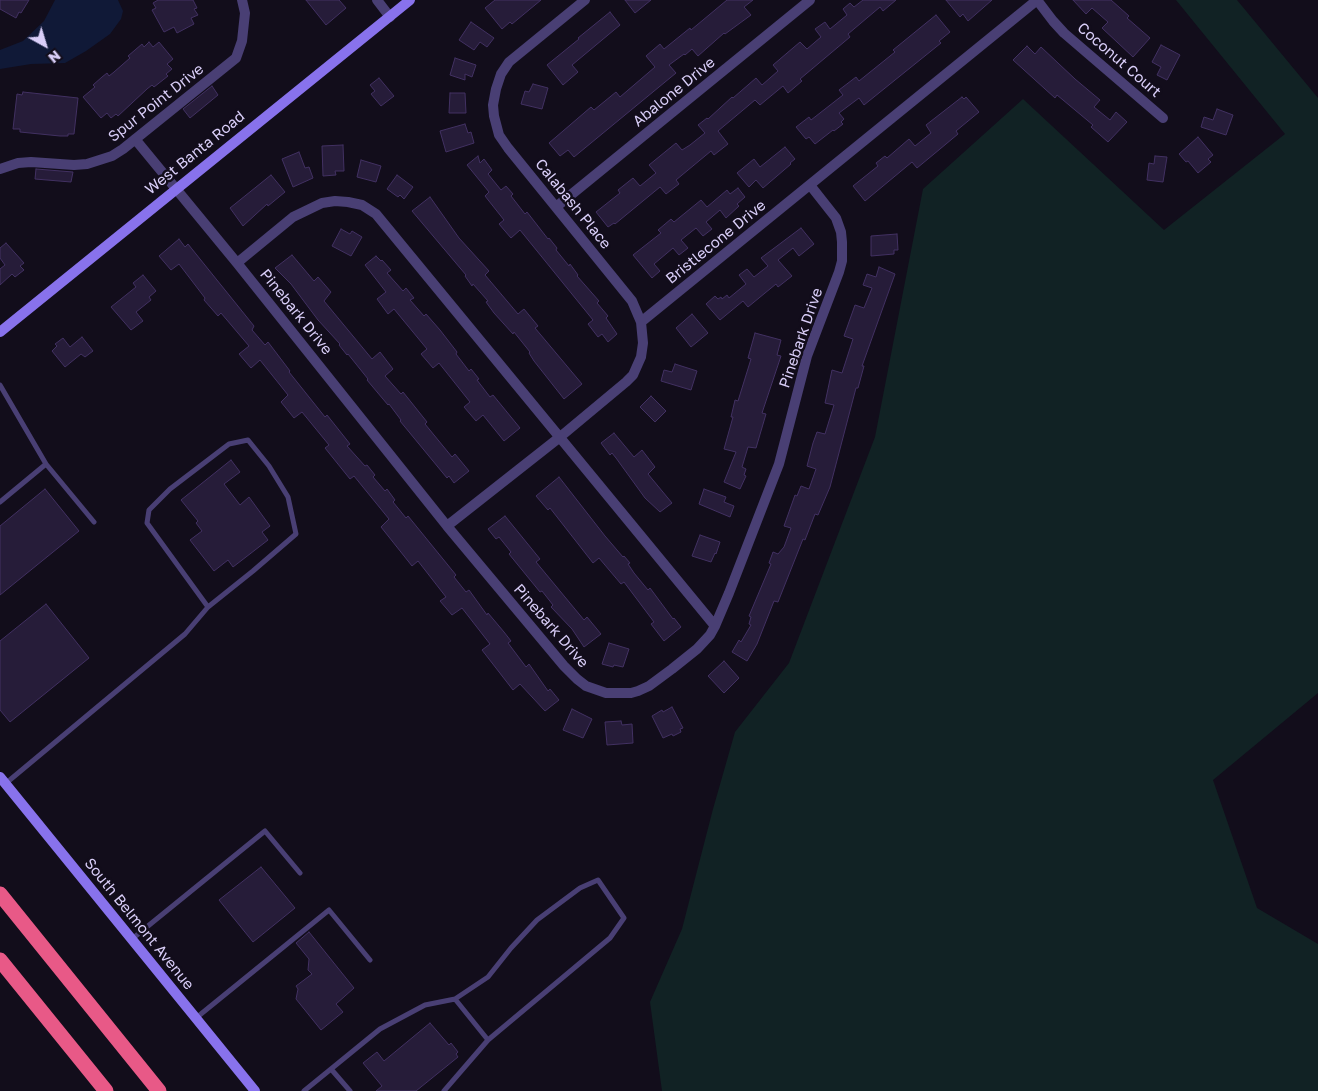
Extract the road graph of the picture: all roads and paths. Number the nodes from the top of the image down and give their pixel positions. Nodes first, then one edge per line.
1 (242, 0) edge
2 (377, 0) edge
3 (410, 0) edge
4 (585, 0) edge
5 (810, 0) edge
6 (1037, 0) edge
7 (390, 16) junction
8 (1163, 118) dead end
9 (135, 140) junction
10 (0, 169) edge
11 (810, 185) junction
12 (175, 188) junction
13 (556, 207) junction
14 (237, 263) junction
15 (642, 322) junction
16 (0, 332) edge
17 (0, 385) edge
18 (560, 436) junction
19 (46, 464) junction
20 (0, 502) edge
21 (94, 522) dead end
22 (447, 526) junction
23 (208, 607) junction
24 (715, 626) junction
25 (3, 780) edge
26 (300, 873) dead end
27 (0, 894) edge
28 (132, 939) junction
29 (0, 960) edge
30 (370, 960) dead end
31 (456, 999) junction
32 (196, 1018) junction
33 (488, 1040) junction
34 (331, 1069) junction
35 (106, 1091) edge
36 (159, 1091) edge
37 (255, 1091) edge
38 (304, 1091) edge
39 (350, 1091) edge
40 (444, 1091) edge

1 - 9 street, Spur Point Drive
2 - 7 street
3 - 7 street, West Banta Road
4 - 13 street, Calabash Place
5 - 13 street, Abalone Drive
6 - 8 street, Coconut Court
6 - 11 street, Bristlecone Drive
7 - 12 street, West Banta Road
9 - 10 street, Spur Point Drive
9 - 12 street, Pinebark Drive
11 - 15 street, Bristlecone Drive
11 - 24 street, Pinebark Drive
12 - 14 street, Pinebark Drive
12 - 16 street, West Banta Road
13 - 15 street, Calabash Place
14 - 18 street
14 - 22 street, Pinebark Drive
15 - 18 street
17 - 19 lane
18 - 22 street
18 - 24 street
19 - 20 lane
19 - 21 lane
22 - 24 street, Pinebark Drive
23 - 23 lane
23 - 25 lane
25 - 28 street, South Belmont Avenue
26 - 28 lane
27 - 36 highway
28 - 32 street, South Belmont Avenue
29 - 35 highway
30 - 32 lane
31 - 33 lane
31 - 33 lane
31 - 34 lane
32 - 37 street, South Belmont Avenue
33 - 40 lane
34 - 38 lane
34 - 39 lane

